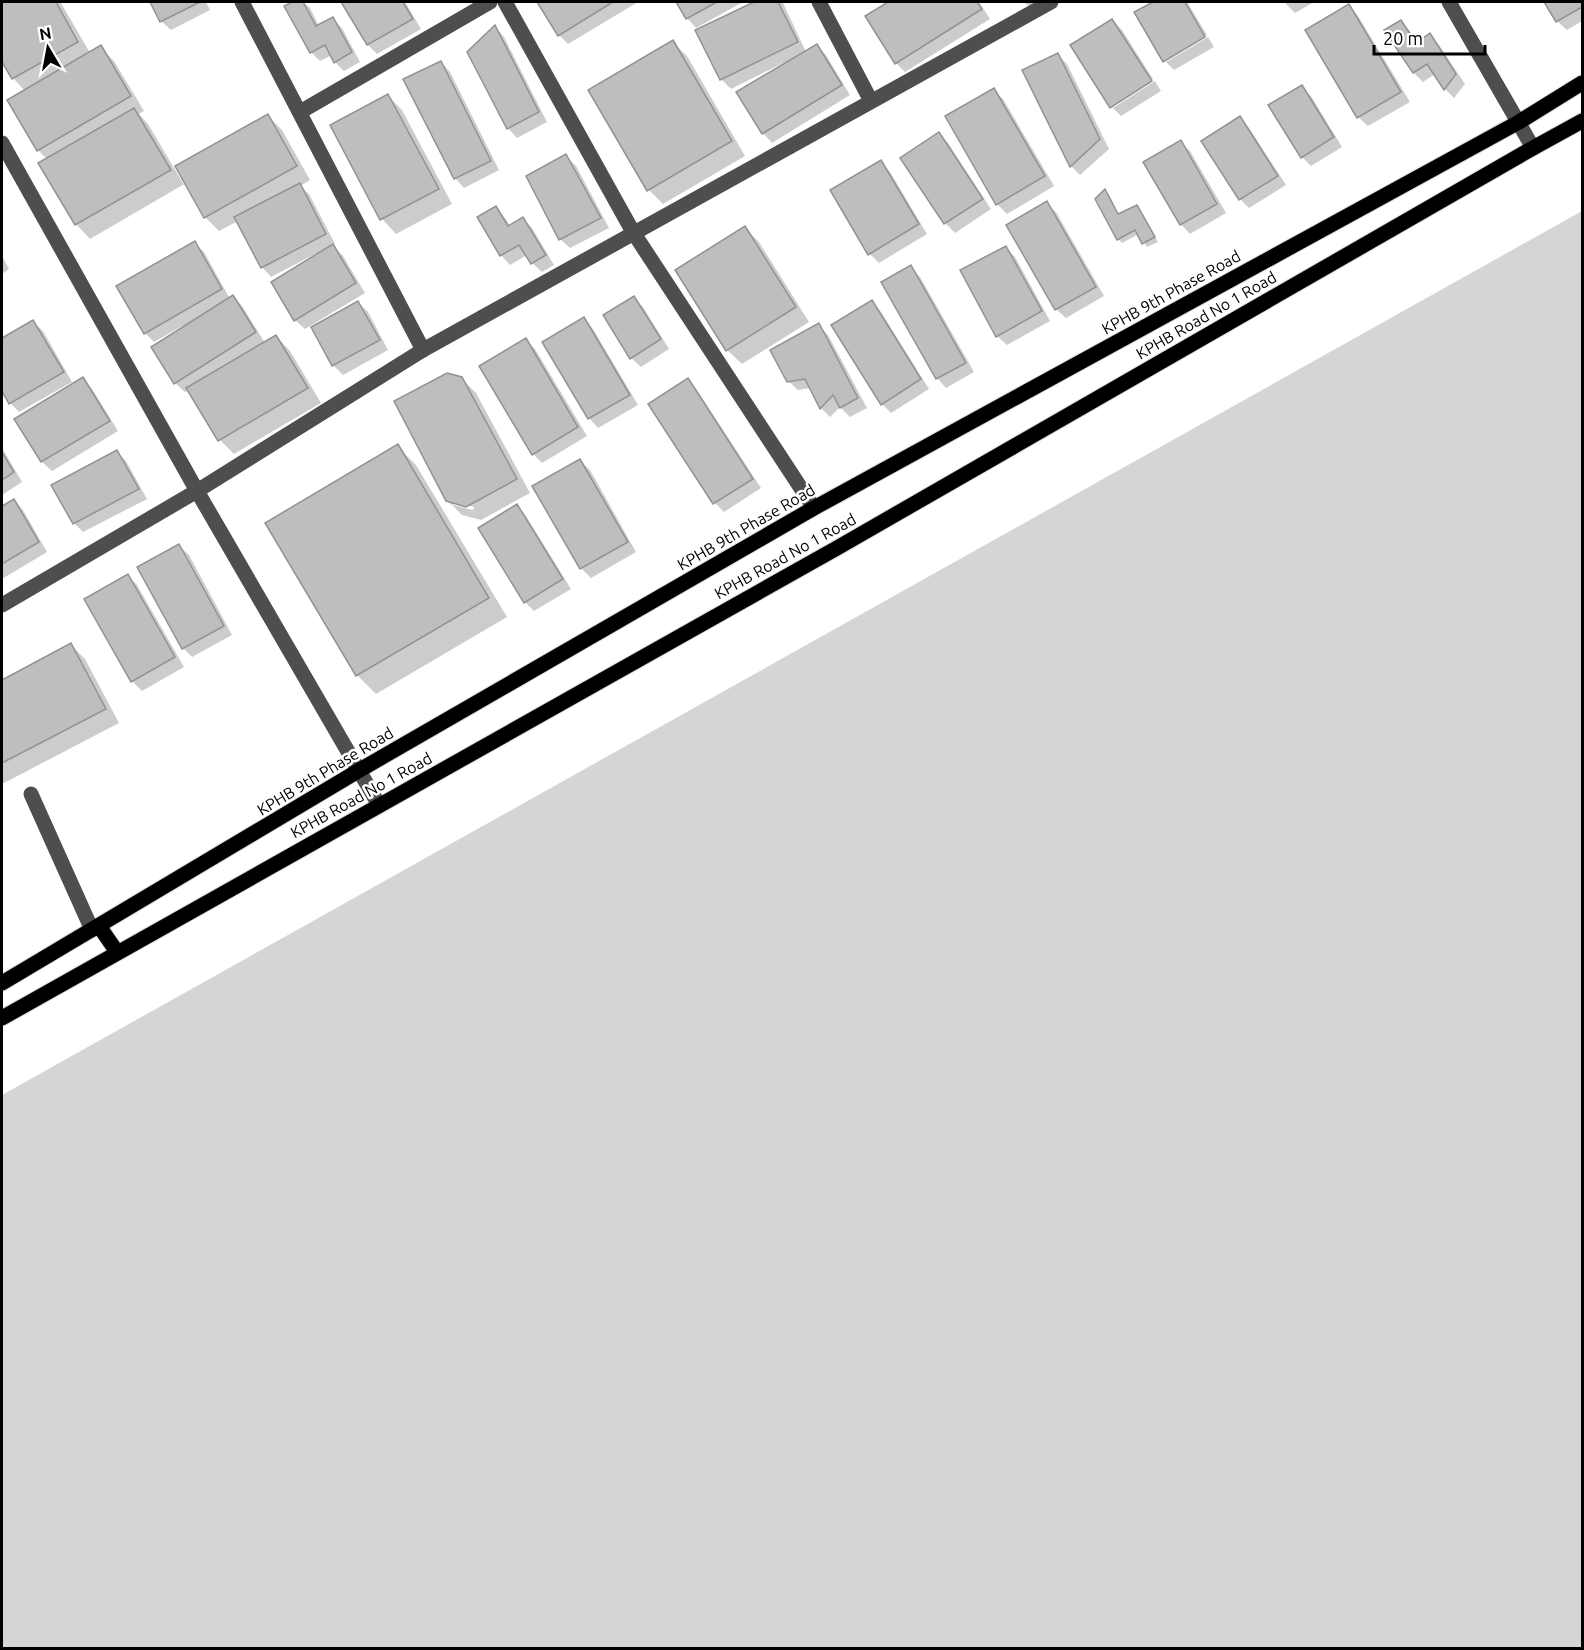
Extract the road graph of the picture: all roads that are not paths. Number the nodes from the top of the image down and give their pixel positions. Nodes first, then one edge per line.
1 (242, 2) edge
2 (490, 2) edge
3 (505, 2) edge
4 (819, 2) edge
5 (1051, 2) edge
6 (1449, 2) edge
7 (1582, 83) edge
8 (871, 101) junction
9 (300, 112) junction
10 (1582, 121) edge
11 (1519, 122) junction
12 (2, 143) edge
13 (1533, 148) junction
14 (633, 232) junction
15 (423, 350) junction
16 (197, 491) junction
17 (814, 508) junction
18 (2, 605) edge
19 (358, 771) junction
20 (31, 795) dead end
21 (379, 805) junction
22 (96, 928) junction
23 (117, 952) junction
24 (2, 982) edge
25 (2, 1018) edge

1 - 9 street
2 - 9 street
3 - 14 street
4 - 8 street
5 - 8 street
6 - 11 street
7 - 11 main road
8 - 14 street
9 - 15 street
10 - 13 main road, KPHB Road No 1 Road
11 - 13 street
11 - 17 main road, KPHB 9th Phase Road
12 - 16 street
13 - 21 main road, KPHB Road No 1 Road
14 - 15 street
14 - 17 street
15 - 16 street
16 - 18 street
16 - 19 street
17 - 19 main road, KPHB 9th Phase Road
19 - 21 street
19 - 22 main road, KPHB 9th Phase Road
20 - 22 street
21 - 23 main road, KPHB Road No 1 Road
22 - 23 main road
22 - 24 main road, KPHB 9th Phase Road
23 - 25 main road, KPHB Road No 1 Road

